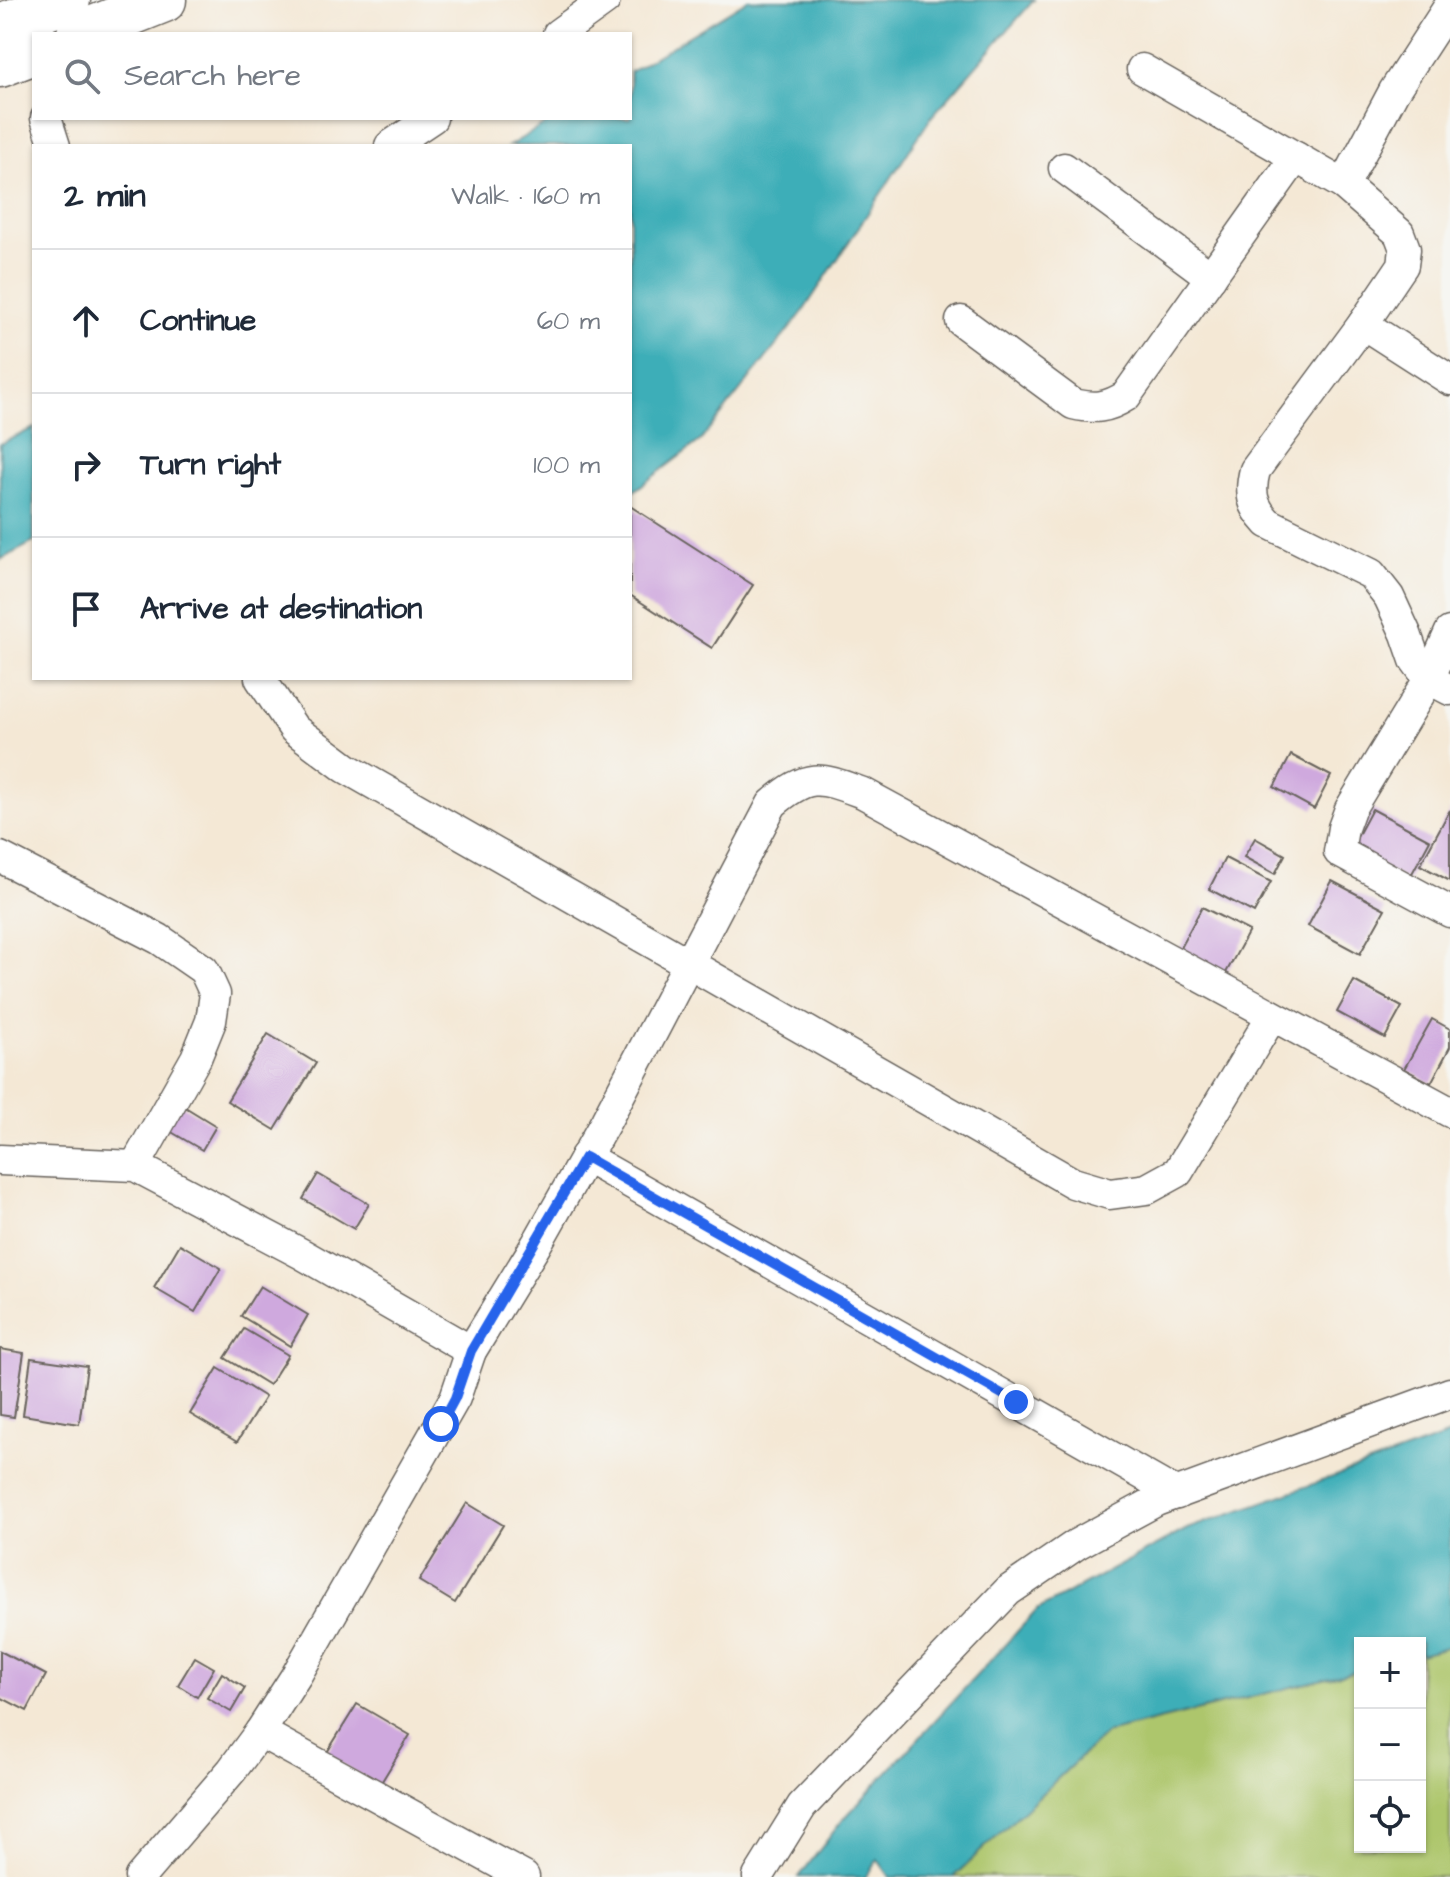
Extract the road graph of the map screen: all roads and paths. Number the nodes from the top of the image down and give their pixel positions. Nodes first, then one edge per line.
1 (68, 0) edge
2 (164, 0) edge
3 (605, 0) edge
4 (1450, 5) edge
5 (39, 32) edge
6 (84, 32) edge
7 (561, 32) edge
8 (1142, 69) dead end
9 (47, 120) edge
10 (429, 120) edge
11 (54, 144) edge
12 (393, 144) edge
13 (1296, 157) junction
14 (1064, 168) dead end
15 (1344, 185) junction
16 (1211, 277) junction
17 (961, 321) dead end
18 (1363, 324) junction
19 (1450, 380) edge
20 (1450, 632) edge
21 (261, 680) edge
22 (1439, 685) edge
23 (0, 857) edge
24 (1450, 912) edge
25 (688, 961) junction
26 (1272, 1016) junction
27 (1450, 1112) edge
28 (585, 1157) junction
29 (0, 1160) edge
30 (135, 1166) junction
31 (471, 1351) junction
32 (1450, 1393) edge
33 (1177, 1494) junction
34 (260, 1732) junction
35 (140, 1877) edge
36 (524, 1877) edge
37 (758, 1877) edge

1 - 5 main road
2 - 6 main road
3 - 7 street
4 - 15 street
8 - 13 street
9 - 11 street
10 - 12 street
13 - 15 street
13 - 16 street
14 - 16 street
15 - 18 street
16 - 17 street
18 - 19 street
18 - 22 street
20 - 22 street
21 - 25 street
22 - 24 street
23 - 30 street
25 - 26 street
25 - 26 street
25 - 28 street
26 - 27 street
28 - 31 street
28 - 33 street
29 - 30 street
30 - 31 street
31 - 34 street
32 - 33 street
33 - 37 street
34 - 35 street
34 - 36 street

